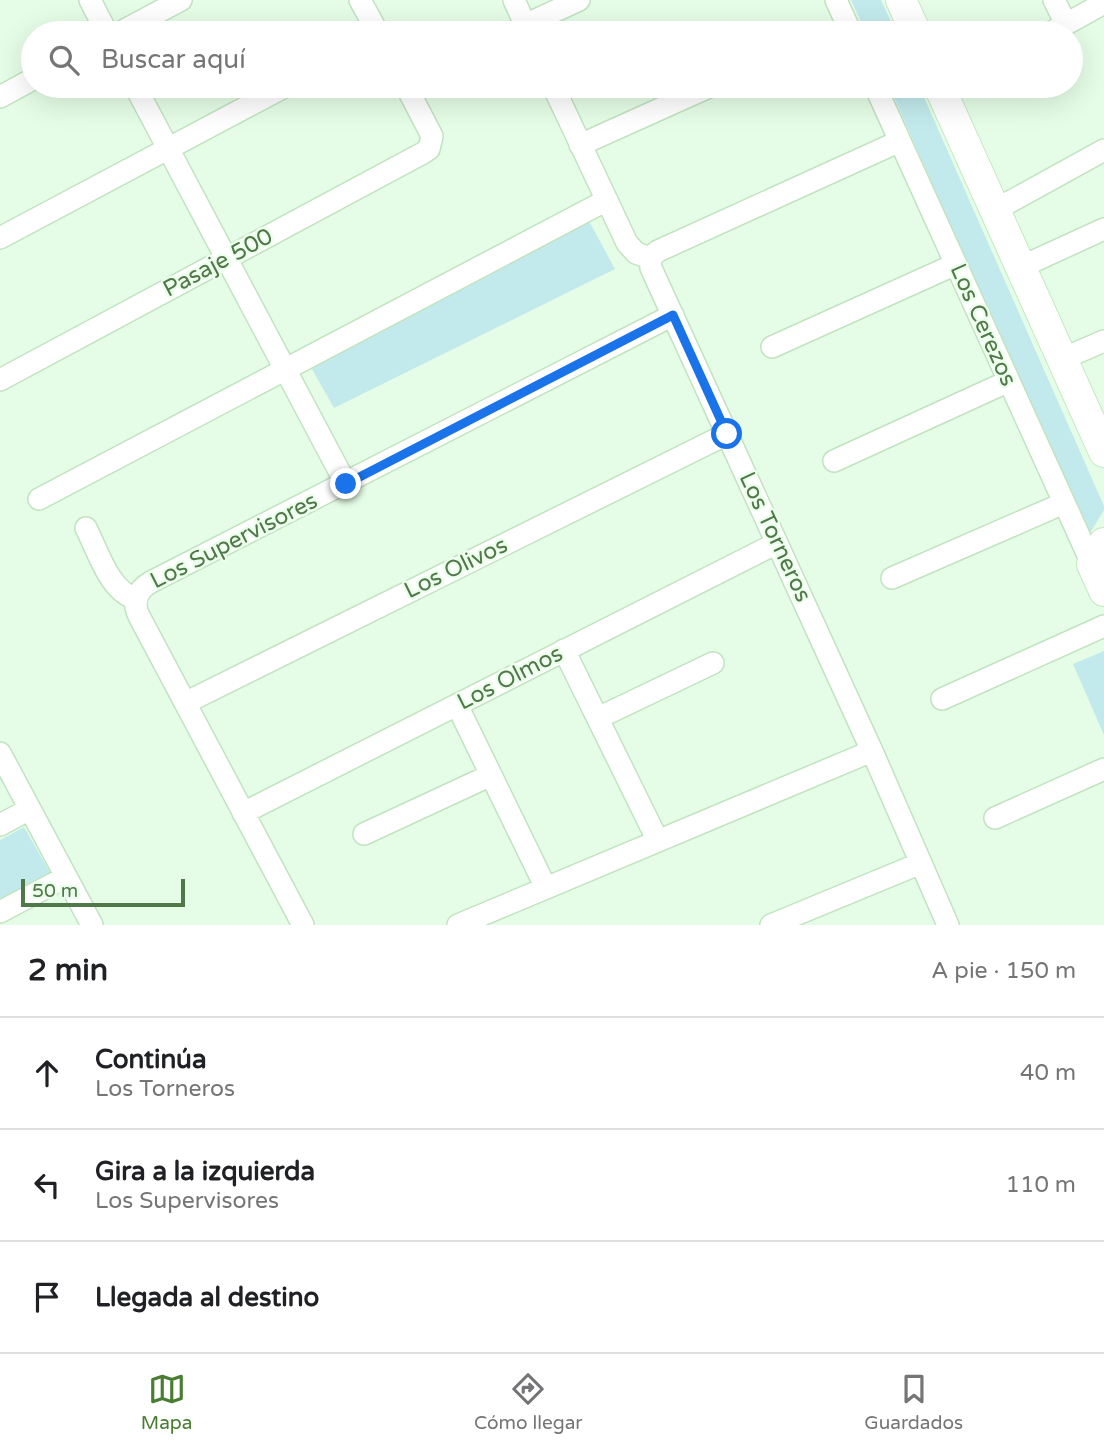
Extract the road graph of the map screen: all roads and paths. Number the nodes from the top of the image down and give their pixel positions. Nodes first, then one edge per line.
1 (90, 0) edge
2 (181, 0) edge
3 (360, 0) edge
4 (514, 0) edge
5 (579, 0) edge
6 (836, 0) edge
7 (901, 0) edge
8 (1054, 0) edge
9 (1104, 3) edge
10 (101, 21) edge
11 (142, 21) edge
12 (371, 21) edge
13 (523, 21) edge
14 (541, 21) edge
15 (845, 21) edge
16 (911, 21) edge
17 (1057, 21) edge
18 (1072, 21) edge
19 (21, 86) edge
20 (0, 97) edge
21 (141, 98) edge
22 (264, 98) edge
23 (413, 98) edge
24 (558, 98) edge
25 (684, 98) edge
26 (880, 98) edge
27 (950, 98) edge
28 (900, 141) junction
29 (580, 145) junction
30 (168, 149) junction
31 (1104, 150) edge
32 (607, 200) junction
33 (995, 210) junction
34 (1104, 229) edge
35 (0, 238) edge
36 (650, 258) junction
37 (226, 259) junction
38 (956, 264) junction
39 (1021, 267) junction
40 (673, 315) junction
41 (1104, 341) edge
42 (772, 347) dead end
43 (1062, 359) junction
44 (285, 369) junction
45 (0, 380) edge
46 (1009, 381) junction
47 (727, 434) junction
48 (1104, 452) edge
49 (834, 461) dead end
50 (346, 484) junction
51 (39, 499) dead end
52 (1064, 503) junction
53 (86, 528) dead end
54 (777, 543) junction
55 (1098, 554) edge
56 (891, 578) dead end
57 (1104, 591) edge
58 (136, 599) junction
59 (1104, 626) edge
60 (564, 650) junction
61 (713, 663) dead end
62 (942, 699) dead end
63 (185, 703) junction
64 (457, 705) junction
65 (598, 718) junction
66 (872, 751) junction
67 (0, 753) edge
68 (1104, 769) edge
69 (491, 775) junction
70 (30, 809) junction
71 (243, 813) junction
72 (995, 818) dead end
73 (0, 825) edge
74 (364, 834) dead end
75 (658, 841) junction
76 (921, 863) junction
77 (66, 877) junction
78 (546, 888) junction
79 (0, 912) edge
80 (92, 925) edge
81 (303, 925) edge
82 (458, 925) edge
83 (771, 925) edge
84 (948, 925) edge

1 - 10 street
2 - 11 street
3 - 12 street
4 - 13 street
5 - 14 street
6 - 15 street
7 - 16 street
8 - 17 street
9 - 18 street
19 - 20 street
21 - 30 street
22 - 30 street
23 - 37 street, Pasaje 500
24 - 29 street, Los Torneros
25 - 29 street
26 - 28 street, Los Cerezos
27 - 33 street
28 - 36 street
28 - 38 street, Los Cerezos
29 - 32 street, Los Torneros
30 - 35 street
30 - 37 street
31 - 33 street
32 - 36 street, Los Torneros
32 - 44 street
33 - 39 street
34 - 39 street
36 - 40 street, Los Torneros
37 - 44 street
37 - 45 street, Pasaje 500
38 - 42 street
38 - 46 street, Los Cerezos
39 - 43 street
40 - 47 street, Los Torneros
40 - 50 street, Los Supervisores
41 - 43 street
43 - 48 street
44 - 50 street
44 - 51 street
46 - 49 street
46 - 52 street, Los Cerezos
47 - 54 street, Los Torneros
47 - 63 street, Los Olivos
50 - 58 street, Los Supervisores
52 - 55 street, Los Cerezos
52 - 56 street
53 - 58 street
54 - 60 street, Los Olmos
54 - 66 street, Los Torneros
55 - 57 street, Los Cerezos
58 - 63 street
59 - 62 street
60 - 64 street, Los Olmos
60 - 65 street
61 - 65 street
63 - 71 street
64 - 69 street
64 - 71 street, Los Olmos
65 - 75 street
66 - 75 street
66 - 76 street, Los Torneros
67 - 70 street
68 - 72 street
69 - 74 street
69 - 78 street
70 - 73 street
70 - 77 street
71 - 81 street
75 - 78 street
76 - 83 street
76 - 84 street, Los Torneros
77 - 79 street
77 - 80 street
78 - 82 street

